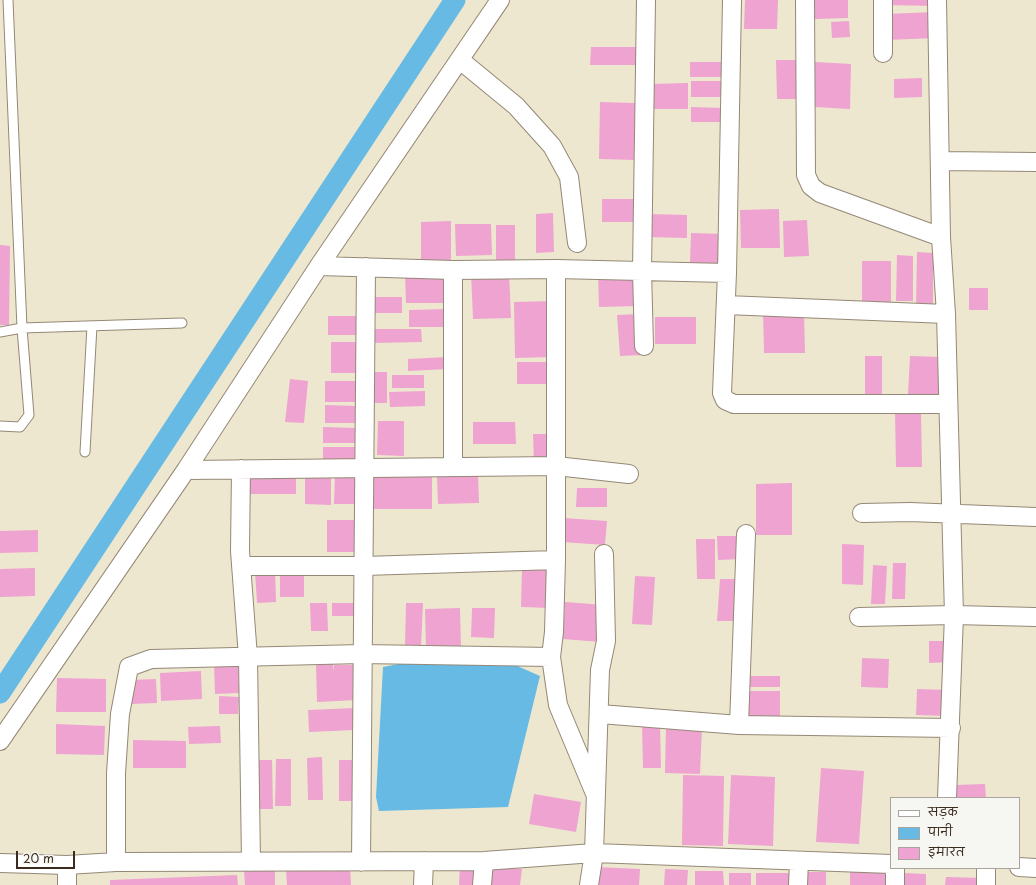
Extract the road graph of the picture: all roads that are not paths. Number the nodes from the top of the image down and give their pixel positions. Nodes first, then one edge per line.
1 (8, 0) edge
2 (500, 0) edge
3 (646, 0) edge
4 (732, 0) edge
5 (805, 0) edge
6 (883, 0) edge
7 (937, 0) edge
8 (883, 53) dead end
9 (460, 60) junction
10 (940, 161) junction
11 (1036, 162) edge
12 (941, 237) junction
13 (577, 243) dead end
14 (319, 266) junction
15 (366, 266) junction
16 (556, 269) junction
17 (452, 270) junction
18 (642, 270) junction
19 (727, 273) junction
20 (726, 305) junction
21 (946, 314) junction
22 (182, 323) dead end
23 (92, 326) junction
24 (22, 328) junction
25 (0, 332) edge
26 (644, 346) dead end
27 (948, 404) junction
28 (0, 426) edge
29 (85, 452) dead end
30 (556, 466) junction
31 (453, 467) junction
32 (365, 468) junction
33 (241, 469) junction
34 (186, 470) junction
35 (630, 474) dead end
36 (862, 513) dead end
37 (952, 514) junction
38 (1036, 517) edge
39 (746, 534) dead end
40 (604, 554) dead end
41 (556, 560) junction
42 (241, 566) junction
43 (364, 566) junction
44 (954, 614) junction
45 (859, 617) dead end
46 (1036, 617) edge
47 (362, 654) junction
48 (248, 657) junction
49 (551, 657) junction
50 (600, 714) junction
51 (739, 726) junction
52 (951, 728) junction
53 (0, 741) edge
54 (596, 796) junction
55 (947, 797) edge
56 (594, 853) junction
57 (424, 861) junction
58 (484, 861) junction
59 (799, 861) junction
60 (116, 862) junction
61 (251, 862) junction
62 (361, 862) junction
63 (0, 863) edge
64 (890, 864) edge
65 (67, 865) junction
66 (1020, 867) edge
67 (1036, 868) edge
68 (895, 869) edge
69 (986, 869) edge
70 (67, 885) edge
71 (422, 885) edge
72 (482, 885) edge
73 (589, 885) edge
74 (798, 885) edge
75 (895, 885) edge
76 (986, 885) edge

1 - 24 lane
2 - 9 street
3 - 18 street
4 - 19 street
5 - 12 street
6 - 8 street
7 - 10 street
9 - 13 street
9 - 14 street
10 - 11 street
10 - 12 street
12 - 21 street
14 - 15 street
14 - 34 street
15 - 17 street
15 - 32 street
16 - 17 street
16 - 18 street
16 - 30 street
17 - 31 street
18 - 19 street
18 - 26 street
19 - 20 street
20 - 21 street
20 - 27 street
21 - 27 street
22 - 23 lane
23 - 24 lane
23 - 29 lane
24 - 25 lane
24 - 28 lane
27 - 37 street
30 - 31 street
30 - 35 street
30 - 41 street
31 - 32 street
32 - 33 street
32 - 43 street
33 - 34 street
33 - 42 street
34 - 53 street
36 - 37 street
37 - 38 street
37 - 44 street
39 - 51 street
40 - 50 street
41 - 43 street
41 - 49 street
42 - 43 street
42 - 48 street
43 - 47 street
44 - 45 street
44 - 46 street
44 - 52 street
47 - 48 street
47 - 49 street
47 - 62 street
48 - 60 street
48 - 61 street
49 - 54 street
50 - 51 street
50 - 54 street
51 - 52 street
52 - 55 street
54 - 56 street
56 - 58 street
56 - 59 street
56 - 73 street
57 - 58 street
57 - 62 street
57 - 71 street
58 - 72 street
59 - 64 street
59 - 74 street
60 - 61 street
60 - 65 street
61 - 62 street
63 - 65 street
65 - 70 street
66 - 67 street
68 - 75 street
69 - 76 street

